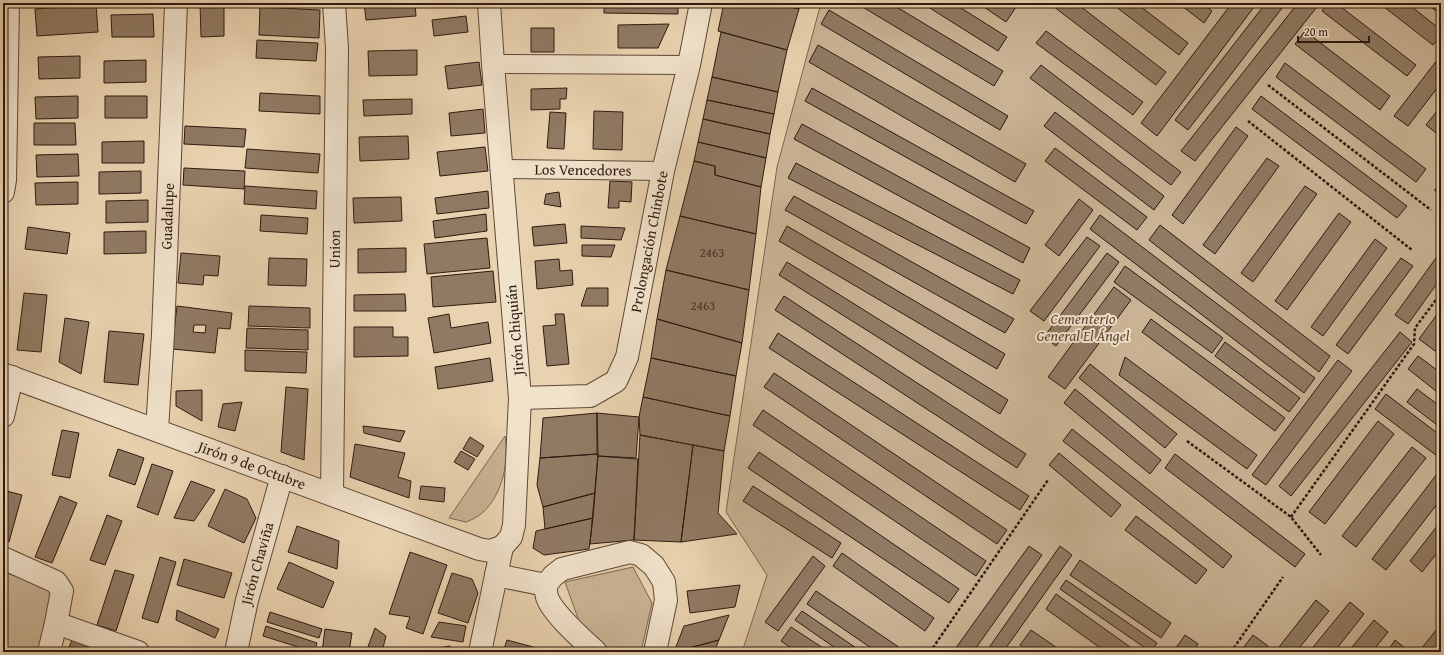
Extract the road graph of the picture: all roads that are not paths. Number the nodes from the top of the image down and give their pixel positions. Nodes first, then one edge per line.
1 (8, 3) edge
2 (176, 3) edge
3 (334, 3) edge
4 (489, 3) edge
5 (701, 3) edge
6 (493, 64) junction
7 (689, 65) junction
8 (502, 169) junction
9 (663, 171) junction
10 (3, 192) edge
11 (7, 376) edge
12 (520, 398) junction
13 (3, 416) edge
14 (157, 430) junction
15 (282, 476) junction
16 (332, 494) junction
17 (502, 547) junction
18 (3, 558) edge
19 (496, 575) junction
20 (546, 585) junction
21 (56, 622) junction
22 (49, 652) edge
23 (138, 652) edge
24 (236, 652) edge
25 (480, 652) edge
26 (596, 652) edge
27 (655, 652) edge

1 - 10 street
2 - 14 street, Guadalupe
3 - 16 street, Union
4 - 6 street, Jirón Chiquián
5 - 7 street, Prolongación Chinbote
6 - 7 street
6 - 8 street, Jirón Chiquián
7 - 9 street, Prolongación Chinbote
8 - 9 street, Los Vencedores
8 - 12 street, Jirón Chiquián
9 - 12 street, Prolongación Chinbote
11 - 13 street
11 - 14 street, Jirón 9 de Octubre
12 - 17 street, Jirón Chiquián
14 - 15 street, Jirón 9 de Octubre
15 - 16 street, Jirón 9 de Octubre
15 - 24 street, Jirón Chaviña
16 - 17 street, Jirón 9 de Octubre
17 - 19 street, Jirón Chiquián
18 - 21 street
19 - 20 street
19 - 25 street, Jirón Chiquián
20 - 26 street
20 - 27 street
21 - 22 street
21 - 23 street

